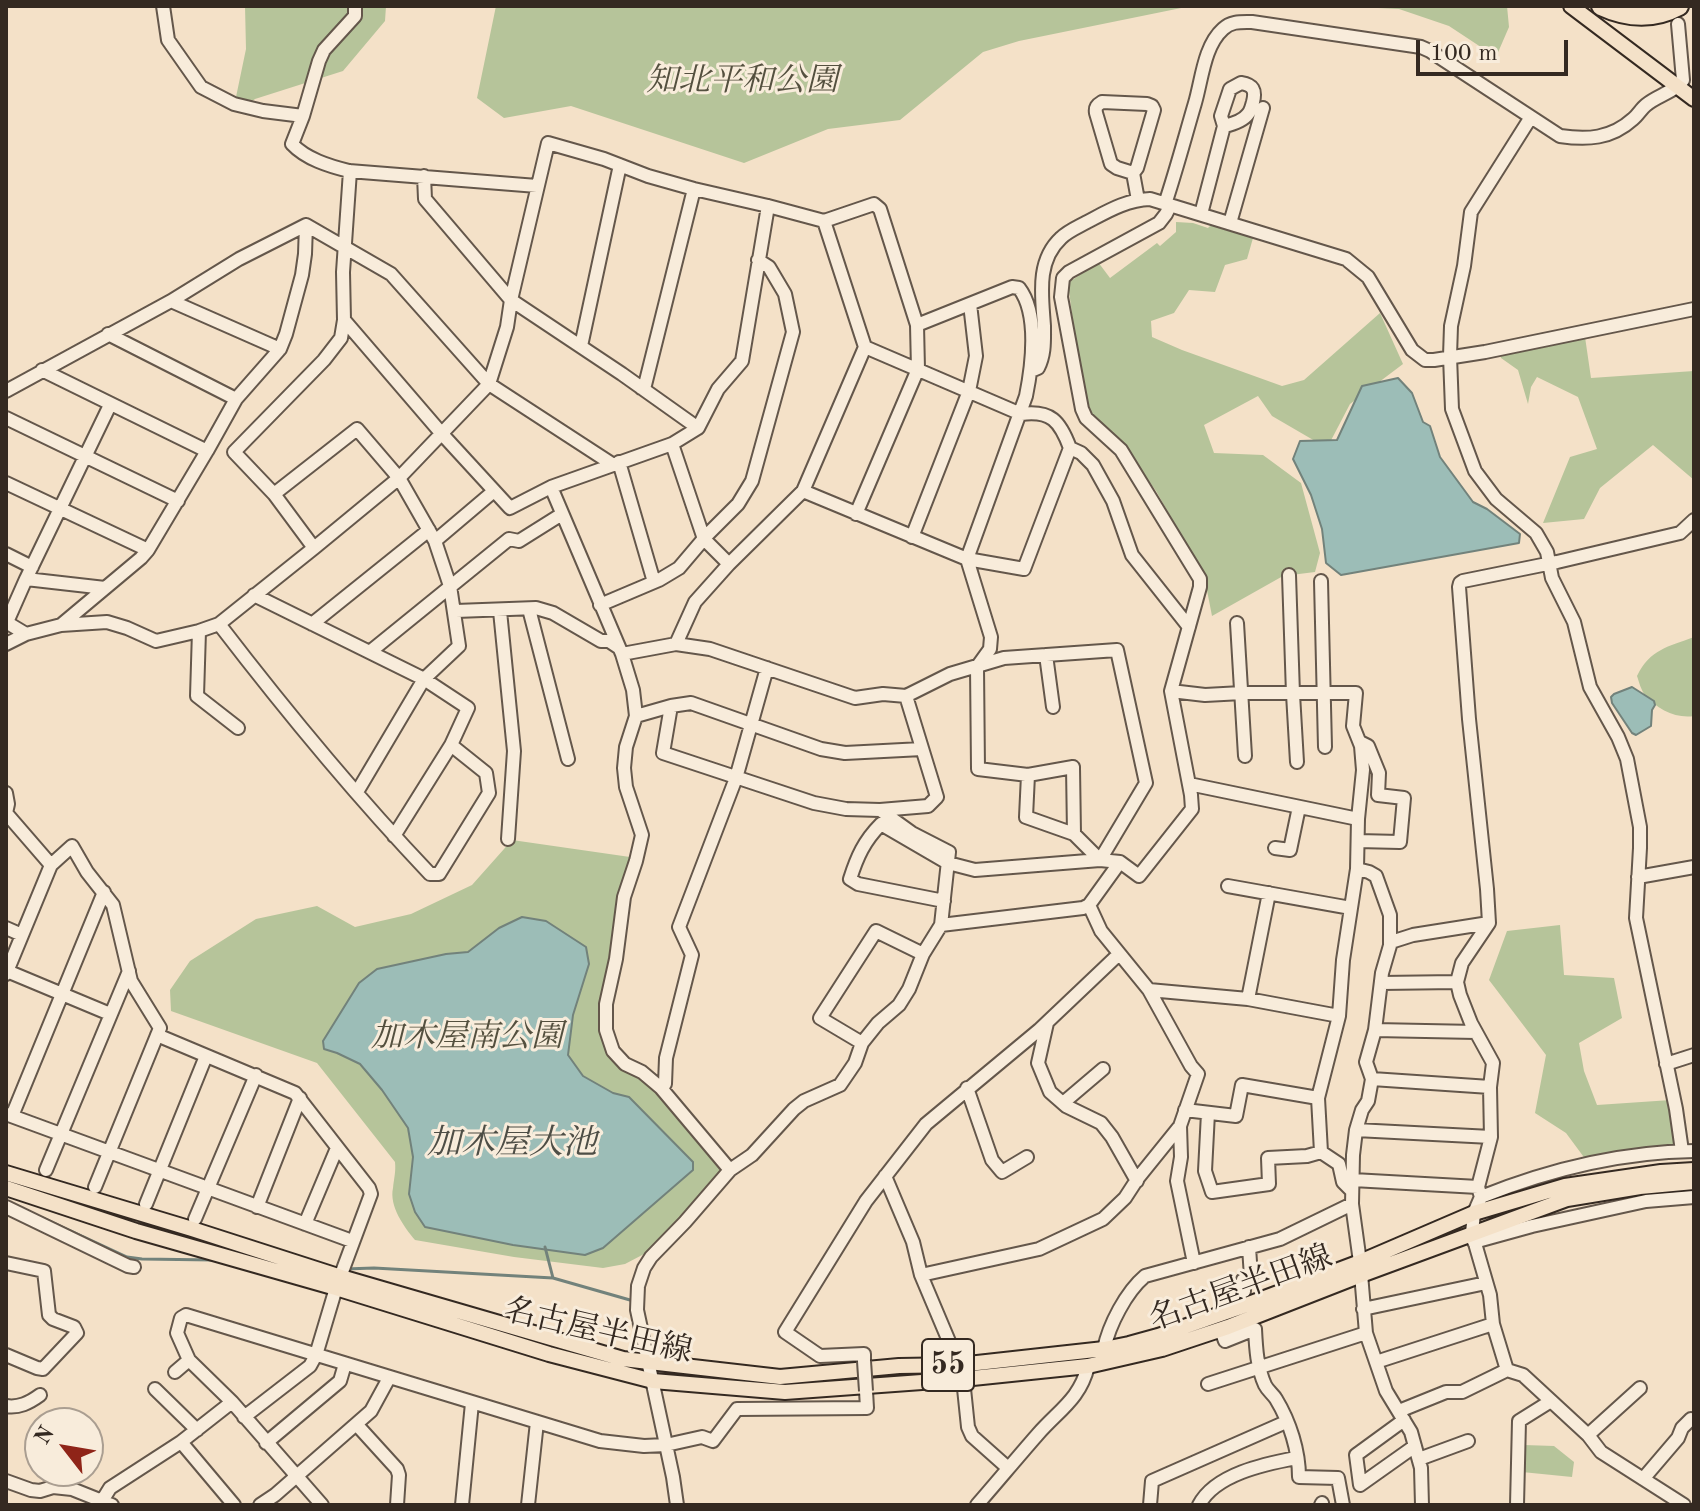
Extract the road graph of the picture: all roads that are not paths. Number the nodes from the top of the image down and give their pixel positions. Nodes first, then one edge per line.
1 (163, 6) edge
2 (355, 6) edge
3 (1571, 6) edge
4 (1601, 6) edge
5 (1679, 15) edge
6 (1678, 87) junction
7 (1694, 99) edge
8 (1263, 108) dead end
9 (303, 116) junction
10 (1531, 117) junction
11 (1224, 126) dead end
12 (620, 165) junction
13 (350, 171) junction
14 (1133, 173) junction
15 (424, 176) junction
16 (537, 186) junction
17 (694, 189) junction
18 (1138, 200) junction
19 (1167, 205) junction
20 (768, 206) junction
21 (1201, 214) junction
22 (824, 221) junction
23 (1230, 223) junction
24 (306, 225) junction
25 (345, 247) junction
26 (758, 260) junction
27 (511, 300) junction
28 (171, 301) junction
29 (970, 304) junction
30 (1694, 309) edge
31 (344, 320) junction
32 (917, 325) junction
33 (108, 334) junction
34 (581, 346) junction
35 (865, 347) junction
36 (280, 349) junction
37 (1450, 356) junction
38 (918, 369) junction
39 (42, 370) junction
40 (1031, 371) junction
41 (489, 384) junction
42 (641, 388) junction
43 (6, 391) edge
44 (969, 391) junction
45 (236, 399) junction
46 (110, 405) junction
47 (1021, 414) junction
48 (6, 418) edge
49 (698, 428) junction
50 (442, 434) junction
51 (672, 444) junction
52 (1070, 448) junction
53 (207, 451) junction
54 (85, 456) junction
55 (616, 463) junction
56 (399, 478) junction
57 (6, 483) edge
58 (551, 487) junction
59 (494, 491) junction
60 (803, 491) junction
61 (274, 494) junction
62 (178, 501) junction
63 (60, 508) junction
64 (562, 514) junction
65 (856, 514) junction
66 (1694, 520) edge
67 (432, 536) junction
68 (912, 537) junction
69 (704, 539) junction
70 (314, 548) junction
71 (148, 550) junction
72 (6, 554) edge
73 (967, 559) junction
74 (1550, 562) junction
75 (729, 564) junction
76 (29, 573) junction
77 (1289, 575) dead end
78 (1321, 581) dead end
79 (654, 582) junction
80 (450, 586) junction
81 (105, 588) junction
82 (254, 595) junction
83 (600, 605) junction
84 (529, 609) junction
85 (456, 611) junction
86 (500, 611) junction
87 (6, 622) edge
88 (1237, 623) dead end
89 (219, 624) junction
90 (312, 624) junction
91 (61, 625) junction
92 (1189, 627) junction
93 (199, 631) junction
94 (26, 634) junction
95 (6, 644) edge
96 (676, 644) junction
97 (371, 651) junction
98 (620, 651) junction
99 (1046, 655) junction
100 (977, 667) junction
101 (767, 668) junction
102 (424, 679) junction
103 (1171, 691) junction
104 (1324, 692) junction
105 (1242, 693) junction
106 (1293, 694) junction
107 (906, 696) junction
108 (671, 706) junction
109 (1053, 707) dead end
110 (636, 716) junction
111 (751, 723) junction
112 (238, 728) dead end
113 (1359, 741) junction
114 (451, 745) junction
115 (1325, 747) dead end
116 (922, 749) junction
117 (1245, 756) dead end
118 (568, 759) dead end
119 (1297, 762) dead end
120 (1028, 775) junction
121 (736, 778) junction
122 (1189, 784) junction
123 (357, 792) junction
124 (6, 793) edge
125 (1299, 807) junction
126 (880, 810) junction
127 (13, 819) junction
128 (1358, 819) junction
129 (1074, 834) junction
130 (6, 835) edge
131 (394, 836) junction
132 (83, 838) dead end
133 (508, 839) dead end
134 (1358, 841) junction
135 (72, 846) junction
136 (1275, 848) dead end
137 (1100, 860) junction
138 (1120, 862) junction
139 (948, 863) junction
140 (51, 865) junction
141 (1694, 867) edge
142 (1357, 869) junction
143 (1638, 877) junction
144 (1228, 886) dead end
145 (104, 892) junction
146 (1269, 893) junction
147 (944, 901) junction
148 (1089, 905) junction
149 (1351, 908) junction
150 (1489, 923) junction
151 (941, 925) junction
152 (6, 928) edge
153 (22, 935) junction
154 (1390, 944) junction
155 (923, 954) junction
156 (1119, 954) junction
157 (129, 971) junction
158 (7, 972) edge
159 (1457, 982) junction
160 (1381, 983) junction
161 (1149, 990) junction
162 (62, 995) junction
163 (1248, 999) junction
164 (110, 1014) junction
165 (1339, 1016) junction
166 (1048, 1022) junction
167 (1375, 1030) junction
168 (1476, 1032) junction
169 (157, 1035) junction
170 (862, 1043) junction
171 (1694, 1055) edge
172 (206, 1056) junction
173 (1666, 1064) junction
174 (1103, 1069) dead end
175 (256, 1075) junction
176 (1372, 1079) junction
177 (1490, 1087) junction
178 (661, 1088) junction
179 (967, 1088) junction
180 (300, 1098) junction
181 (1318, 1098) junction
182 (1063, 1103) junction
183 (1185, 1110) junction
184 (1208, 1113) junction
185 (9, 1115) edge
186 (1180, 1126) junction
187 (1356, 1130) junction
188 (60, 1134) junction
189 (1491, 1137) junction
190 (337, 1148) junction
191 (1688, 1151) edge
192 (1321, 1152) junction
193 (110, 1153) junction
194 (1027, 1157) dead end
195 (46, 1170) dead end
196 (730, 1170) junction
197 (1694, 1170) edge
198 (159, 1171) junction
199 (6, 1173) edge
200 (885, 1176) junction
201 (1137, 1181) junction
202 (1694, 1182) edge
203 (1352, 1185) junction
204 (95, 1187) dead end
205 (6, 1188) edge
206 (207, 1188) junction
207 (1480, 1192) junction
208 (1694, 1197) edge
209 (146, 1204) dead end
210 (1352, 1204) junction
211 (6, 1207) edge
212 (257, 1207) junction
213 (1474, 1213) junction
214 (195, 1219) dead end
215 (305, 1224) junction
216 (1473, 1238) junction
217 (352, 1241) junction
218 (1249, 1247) junction
219 (6, 1263) edge
220 (1194, 1263) junction
221 (134, 1267) dead end
222 (1360, 1269) junction
223 (921, 1275) junction
224 (338, 1283) junction
225 (1486, 1283) junction
226 (1238, 1308) junction
227 (1363, 1309) junction
228 (1493, 1324) junction
229 (1221, 1330) junction
230 (1366, 1333) junction
231 (1104, 1349) junction
232 (6, 1355) edge
233 (316, 1355) junction
234 (189, 1360) junction
235 (648, 1362) junction
236 (1376, 1362) junction
237 (345, 1364) junction
238 (1088, 1366) junction
239 (1258, 1368) junction
240 (1507, 1370) junction
241 (175, 1372) dead end
242 (961, 1372) junction
243 (389, 1378) junction
244 (653, 1381) junction
245 (1208, 1384) dead end
246 (1640, 1388) dead end
247 (155, 1389) dead end
248 (40, 1395) dead end
249 (1551, 1401) junction
250 (232, 1402) junction
251 (472, 1403) junction
252 (6, 1406) edge
253 (1402, 1416) junction
254 (244, 1417) junction
255 (1691, 1419) dead end
256 (537, 1422) junction
257 (1286, 1422) junction
258 (357, 1425) junction
259 (197, 1430) junction
260 (1588, 1435) junction
261 (1468, 1441) dead end
262 (181, 1442) junction
263 (266, 1443) junction
264 (666, 1445) junction
265 (1417, 1452) junction
266 (1296, 1458) junction
267 (1008, 1468) junction
268 (296, 1477) junction
269 (1643, 1479) junction
270 (6, 1481) edge
271 (107, 1503) edge
272 (234, 1505) edge
273 (260, 1505) edge
274 (322, 1505) edge
275 (397, 1505) edge
276 (462, 1505) edge
277 (528, 1505) edge
278 (677, 1505) edge
279 (977, 1505) edge
280 (1150, 1505) edge
281 (1199, 1505) edge
282 (1343, 1505) edge
283 (1422, 1505) edge
284 (1517, 1505) edge
285 (1684, 1505) edge

1 - 9 street
2 - 9 street
3 - 6 main road
4 - 5 highway
5 - 6 street
6 - 7 main road
6 - 10 street
8 - 23 street
9 - 13 street
10 - 19 street
10 - 37 street
11 - 21 street
12 - 16 street
12 - 17 street
12 - 34 street
13 - 15 street
13 - 25 street
14 - 14 street
14 - 18 street
15 - 16 street
15 - 27 street
16 - 27 street
17 - 20 street
17 - 42 street
18 - 19 street
18 - 40 street
19 - 21 street
19 - 92 street
20 - 22 street
20 - 26 street
21 - 23 street
22 - 32 street
22 - 35 street
23 - 37 street
24 - 25 street
24 - 28 street
24 - 36 street
25 - 31 street
25 - 41 street
26 - 49 street
26 - 69 street
27 - 34 street
27 - 41 street
28 - 33 street
28 - 36 street
29 - 32 street
29 - 40 street
29 - 44 street
30 - 37 street
31 - 50 street
31 - 61 street
32 - 38 street
33 - 39 street
33 - 45 street
34 - 42 street
35 - 38 street
35 - 60 street
36 - 45 street
37 - 74 street
38 - 44 street
38 - 65 street
39 - 43 street
39 - 46 street
40 - 47 street
41 - 50 street
41 - 55 street
42 - 49 street
44 - 47 street
44 - 68 street
45 - 53 street
46 - 53 street
46 - 54 street
47 - 52 street
47 - 73 street
48 - 54 street
49 - 51 street
50 - 56 street
50 - 59 street
51 - 55 street
51 - 69 street
52 - 73 street
52 - 92 street
53 - 62 street
54 - 62 street
54 - 63 street
55 - 58 street
55 - 79 street
56 - 61 street
56 - 67 street
56 - 70 street
57 - 63 street
58 - 59 street
58 - 64 street
59 - 67 street
60 - 65 street
60 - 75 street
61 - 70 street
62 - 71 street
63 - 71 street
63 - 76 street
64 - 80 street
64 - 83 street
65 - 68 street
66 - 74 street
67 - 80 street
67 - 90 street
68 - 73 street
69 - 75 street
69 - 79 street
70 - 82 street
71 - 81 street
72 - 76 street
73 - 100 street
74 - 143 street
74 - 150 street
75 - 96 street
76 - 81 street
76 - 87 street
77 - 106 street
78 - 104 street
79 - 83 street
80 - 85 street
80 - 97 street
81 - 91 street
82 - 89 street
82 - 90 street
83 - 98 street
84 - 86 street
84 - 98 street
84 - 118 street
85 - 86 street
85 - 102 street
86 - 133 street
87 - 94 street
88 - 105 street
89 - 93 street
89 - 123 street
90 - 97 street
91 - 93 street
91 - 94 street
92 - 103 street
93 - 112 street
94 - 95 street
96 - 98 street
96 - 101 street
97 - 102 street
98 - 110 street
99 - 100 street
99 - 109 street
99 - 137 street
100 - 107 street
100 - 120 street
101 - 107 street
101 - 111 street
102 - 114 street
102 - 123 street
103 - 105 street
103 - 122 street
104 - 106 street
104 - 113 street
104 - 115 street
105 - 106 street
105 - 117 street
106 - 119 street
107 - 116 street
108 - 110 street
108 - 111 street
108 - 121 street
110 - 178 street
111 - 116 street
111 - 121 street
113 - 128 street
113 - 134 street
114 - 131 street
114 - 131 street
116 - 126 street
120 - 129 street
120 - 129 street
121 - 126 street
121 - 178 street
122 - 125 street
122 - 138 street
123 - 131 street
124 - 127 street
125 - 128 street
125 - 136 street
126 - 139 street
127 - 130 street
127 - 140 street
128 - 134 street
129 - 137 street
132 - 135 street
134 - 142 street
135 - 140 street
135 - 145 street
137 - 138 street
137 - 139 street
138 - 148 street
139 - 147 street
139 - 147 street
140 - 153 street
141 - 143 street
142 - 149 street
142 - 154 street
143 - 173 street
144 - 146 street
145 - 157 street
145 - 162 street
146 - 149 street
146 - 163 street
147 - 151 street
148 - 151 street
148 - 156 street
149 - 165 street
150 - 154 street
150 - 159 street
151 - 155 street
152 - 153 street
153 - 158 street
154 - 160 street
155 - 170 street
155 - 170 street
156 - 161 street
156 - 166 street
157 - 164 street
157 - 169 street
158 - 162 street
159 - 160 street
159 - 168 street
160 - 167 street
161 - 163 street
161 - 183 street
162 - 164 street
162 - 185 street
163 - 165 street
164 - 188 street
165 - 181 street
166 - 179 street
166 - 182 street
167 - 168 street
167 - 176 street
168 - 177 street
169 - 172 street
169 - 193 street
170 - 196 street
171 - 173 street
172 - 175 street
172 - 198 street
173 - 191 street
174 - 182 street
175 - 180 street
175 - 206 street
176 - 177 street
176 - 187 street
177 - 189 street
178 - 196 street
179 - 194 street
179 - 200 street
180 - 190 street
180 - 212 street
181 - 184 street
181 - 192 street
182 - 201 street
183 - 184 street
183 - 186 street
184 - 192 street
185 - 188 street
186 - 201 street
186 - 220 street
187 - 189 street
187 - 203 street
188 - 193 street
188 - 195 street
189 - 207 street
190 - 215 street
190 - 217 street
191 - 207 street
192 - 203 street
193 - 198 street
193 - 204 street
196 - 235 street
197 - 213 main road, 名古屋半田線 / 55
198 - 206 street
198 - 209 street
199 - 224 main road, 名古屋半田線 / 55
200 - 223 street
200 - 264 street, bridge
201 - 223 street
202 - 216 main road, 名古屋半田線 / 55
203 - 207 street
203 - 210 street
205 - 224 main road, 名古屋半田線 / 55
206 - 212 street
206 - 214 street
207 - 213 street
208 - 216 street
210 - 218 street
210 - 222 street
211 - 221 street
212 - 215 street
213 - 216 street
213 - 222 main road, 名古屋半田線 / 55
215 - 217 street
216 - 222 main road, 名古屋半田線 / 55
216 - 225 street
217 - 224 street
218 - 220 street
218 - 226 street
219 - 232 street
220 - 231 street
222 - 226 main road, 名古屋半田線 / 55
222 - 227 street
222 - 229 main road, 名古屋半田線 / 55
223 - 242 street
224 - 233 street
224 - 235 main road, 名古屋半田線 / 55
224 - 244 main road, 名古屋半田線 / 55
225 - 227 street
225 - 228 street
226 - 231 main road, 名古屋半田線 / 55
227 - 230 street
228 - 236 street
228 - 240 street
229 - 238 main road, 名古屋半田線 / 55
229 - 239 street
230 - 236 street
230 - 239 street
231 - 242 main road, 名古屋半田線 / 55
233 - 234 street
233 - 237 street
233 - 254 street
234 - 241 street
234 - 250 street
235 - 242 main road, 名古屋半田線 / 55
235 - 244 street
236 - 253 street
237 - 243 street
237 - 263 street
238 - 242 main road, 名古屋半田線 / 55
238 - 267 street
239 - 245 street
239 - 257 street
240 - 249 street
240 - 253 street
242 - 244 main road, 名古屋半田線 / 55
242 - 267 street
243 - 251 street
243 - 258 street
244 - 264 street
246 - 260 street
247 - 259 street
248 - 252 street
249 - 260 street
249 - 284 street
250 - 254 street
250 - 259 street
251 - 256 street
251 - 276 street
253 - 265 street
253 - 265 street
254 - 263 street
255 - 269 street
256 - 264 street
256 - 277 street
257 - 266 street
257 - 280 street
258 - 268 street
258 - 275 street
259 - 262 street
260 - 269 street
261 - 265 street
262 - 271 street
262 - 272 street
263 - 268 street
264 - 278 street
265 - 283 street
266 - 281 street
266 - 282 street
267 - 279 street
268 - 273 street
268 - 274 street
269 - 285 street
270 - 271 street

